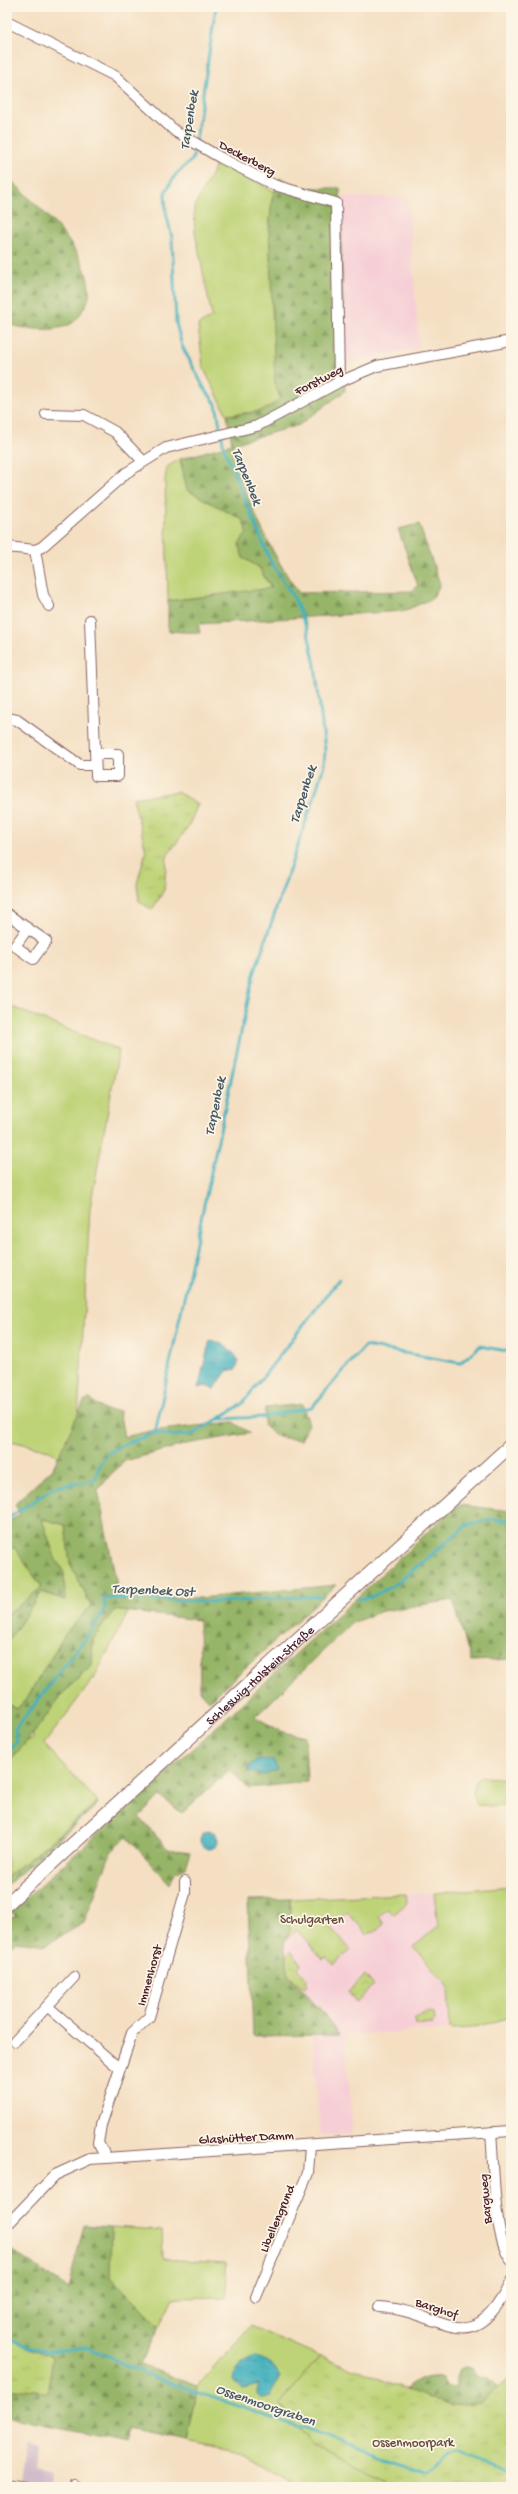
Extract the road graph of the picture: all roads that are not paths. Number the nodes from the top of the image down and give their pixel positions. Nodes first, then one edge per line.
1 (7, 22) edge
2 (511, 341) edge
3 (339, 382) junction
4 (46, 414) dead end
5 (142, 460) junction
6 (7, 547) edge
7 (35, 550) junction
8 (49, 606) dead end
9 (90, 620) dead end
10 (7, 718) edge
11 (95, 754) junction
12 (95, 765) junction
13 (7, 914) edge
14 (28, 928) dead end
15 (511, 1445) edge
16 (185, 1882) dead end
17 (7, 1904) edge
18 (74, 1977) dead end
19 (47, 2006) junction
20 (15, 2041) dead end
21 (120, 2068) junction
22 (511, 2131) edge
23 (491, 2132) junction
24 (310, 2146) junction
25 (106, 2157) junction
26 (7, 2225) edge
27 (511, 2260) edge
28 (511, 2281) edge
29 (256, 2297) dead end
30 (379, 2307) dead end
31 (7, 2484) edge
32 (28, 2487) edge

1 - 3 street, Deckerberg
2 - 3 street, Forstweg
3 - 5 street, Forstweg
4 - 5 street
5 - 7 street, Forstweg
6 - 7 street
7 - 8 street
9 - 11 street
10 - 12 street
11 - 12 street
11 - 12 street
13 - 14 street
15 - 17 main road, Schleswig-Holstein-Straße
16 - 21 street, Immenhorst
18 - 19 street
19 - 20 street
19 - 21 street
21 - 25 street, Immenhorst
22 - 23 street, Glashütter Damm
23 - 24 street, Glashütter Damm
23 - 27 street, Bargweg
24 - 25 street, Glashütter Damm
24 - 29 street, Libellengrund
25 - 26 street, Glashütter Damm
28 - 30 street, Barghof
31 - 32 street

